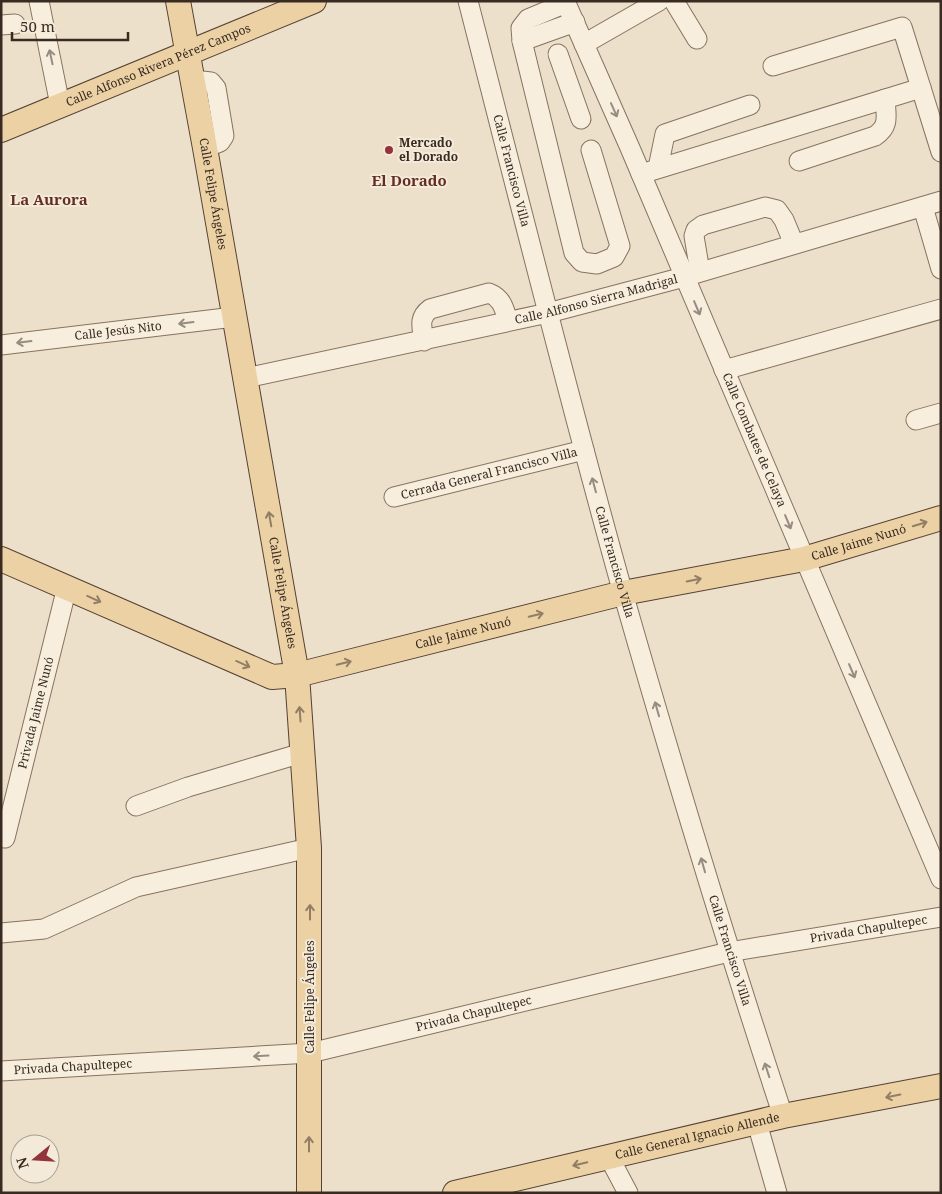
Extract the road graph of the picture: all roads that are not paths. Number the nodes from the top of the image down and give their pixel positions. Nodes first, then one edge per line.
1 (39, 1) edge
2 (178, 1) edge
3 (314, 1) edge
4 (468, 1) edge
5 (659, 1) edge
6 (674, 1) edge
7 (561, 4) edge
8 (283, 7) edge
9 (567, 25) junction
10 (697, 39) dead end
11 (522, 41) junction
12 (584, 44) junction
13 (188, 52) junction
14 (558, 54) dead end
15 (773, 66) dead end
16 (603, 86) junction
17 (921, 88) junction
18 (573, 96) junction
19 (886, 99) junction
20 (60, 105) junction
21 (750, 105) dead end
22 (581, 120) dead end
23 (1, 130) edge
24 (590, 150) dead end
25 (941, 152) edge
26 (799, 161) dead end
27 (650, 171) junction
28 (941, 201) edge
29 (923, 207) junction
30 (794, 244) junction
31 (941, 269) edge
32 (692, 274) junction
33 (941, 309) edge
34 (548, 313) junction
35 (234, 317) junction
36 (508, 321) junction
37 (424, 340) junction
38 (1, 345) edge
39 (724, 370) junction
40 (246, 378) junction
41 (941, 413) edge
42 (916, 420) dead end
43 (584, 450) junction
44 (394, 497) dead end
45 (941, 518) edge
46 (1, 559) edge
47 (804, 559) junction
48 (67, 587) junction
49 (623, 593) junction
50 (297, 675) junction
51 (302, 753) junction
52 (136, 806) dead end
53 (5, 838) dead end
54 (310, 848) junction
55 (941, 879) edge
56 (941, 917) edge
57 (1, 933) edge
58 (729, 952) junction
59 (310, 1053) junction
60 (1, 1071) edge
61 (941, 1086) edge
62 (783, 1116) junction
63 (756, 1123) junction
64 (609, 1157) junction
65 (309, 1193) edge
66 (455, 1193) edge
67 (628, 1193) edge
68 (777, 1193) edge

20 -> 1 street
2 - 13 main road, Calle Felipe Ángeles
3 - 8 main road, Calle Alfonso Rivera Pérez Campos
4 - 34 street, Calle Francisco Villa
5 - 12 street
6 - 10 street
7 - 9 street, Calle Combates de Celaya
7 - 11 street
8 - 13 main road, Calle Alfonso Rivera Pérez Campos
9 - 11 street
9 - 12 street, Calle Combates de Celaya
11 - 24 street
12 - 16 street, Calle Combates de Celaya
13 - 20 main road, Calle Alfonso Rivera Pérez Campos
13 - 35 main road, Calle Felipe Ángeles
14 - 18 street
15 - 17 street
16 - 18 street
16 -> 27 street, Calle Combates de Celaya
17 - 19 street
17 - 25 street
18 - 22 street
19 - 26 street
19 - 27 street
20 - 23 main road, Calle Alfonso Rivera Pérez Campos
21 - 27 street
27 - 32 street, Calle Combates de Celaya
28 - 29 street, Calle Alfonso Sierra Madrigal
29 - 30 street, Calle Alfonso Sierra Madrigal
29 - 31 street
30 - 32 street, Calle Alfonso Sierra Madrigal
30 - 32 street
32 - 34 street, Calle Alfonso Sierra Madrigal
32 -> 39 street, Calle Combates de Celaya
33 - 39 street
34 - 36 street, Calle Alfonso Sierra Madrigal
34 - 43 street, Calle Francisco Villa
35 -> 38 street, Calle Jesús Nito
35 - 40 main road, Calle Felipe Ángeles
36 - 37 street, Calle Alfonso Sierra Madrigal
36 - 37 street
37 - 40 street, Calle Alfonso Sierra Madrigal
39 -> 47 street, Calle Combates de Celaya
50 -> 40 main road, Calle Felipe Ángeles
41 - 42 street
43 - 44 street, Cerrada General Francisco Villa
49 -> 43 street, Calle Francisco Villa
47 -> 45 main road, Calle Jaime Nunó
46 - 48 main road, Calle Jaime Nunó
49 -> 47 main road, Calle Jaime Nunó
47 -> 55 street, Calle Combates de Celaya
48 -> 50 main road, Calle Jaime Nunó
48 - 53 street, Privada Jaime Nunó
50 -> 49 main road, Calle Jaime Nunó
58 -> 49 street, Calle Francisco Villa
51 -> 50 main road, Calle Felipe Ángeles
51 - 52 street
51 - 54 main road, Calle Felipe Ángeles
54 - 57 street
59 -> 54 main road, Calle Felipe Ángeles
56 - 58 street, Privada Chapultepec
58 - 59 street, Privada Chapultepec
62 -> 58 street, Calle Francisco Villa
59 -> 60 street, Privada Chapultepec
65 -> 59 main road, Calle Felipe Ángeles
61 -> 62 main road, Calle General Ignacio Allende
62 - 63 main road, Calle General Ignacio Allende
63 - 64 main road, Calle General Ignacio Allende
63 - 68 street
64 -> 66 main road, Calle General Ignacio Allende
64 - 67 street

